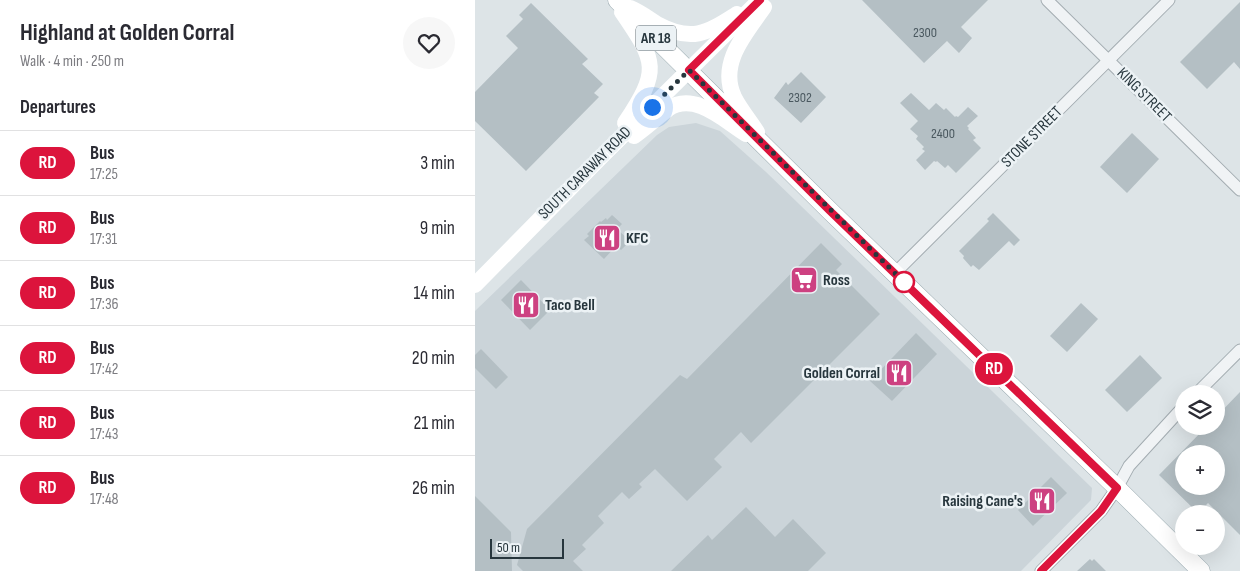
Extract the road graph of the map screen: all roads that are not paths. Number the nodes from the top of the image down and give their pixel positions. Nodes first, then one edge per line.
1 (759, 0) edge
2 (768, 0) edge
3 (1047, 0) edge
4 (1169, 0) edge
5 (618, 2) edge
6 (1109, 60) junction
7 (689, 70) junction
8 (767, 147) junction
9 (602, 156) junction
10 (1240, 190) edge
11 (895, 273) junction
12 (475, 285) edge
13 (1240, 350) edge
14 (1205, 385) edge
15 (1175, 416) edge
16 (1117, 488) junction
17 (1041, 571) edge
18 (1201, 571) edge

1 - 5 main road
1 - 7 main road, SOUTH CARAWAY ROAD
2 - 8 main road
3 - 6 street, KING STREET
4 - 6 street, STONE STREET
5 - 7 main road, AR 18
5 - 9 main road
6 - 10 street, KING STREET
6 - 11 street, STONE STREET
7 - 8 main road, AR 18
7 - 9 main road, SOUTH CARAWAY ROAD
8 - 9 main road
8 - 11 main road, AR 18
9 - 12 main road, SOUTH CARAWAY ROAD
11 - 16 main road, AR 18
13 - 14 street
15 - 16 street
16 - 17 street
16 - 18 main road, AR 18

